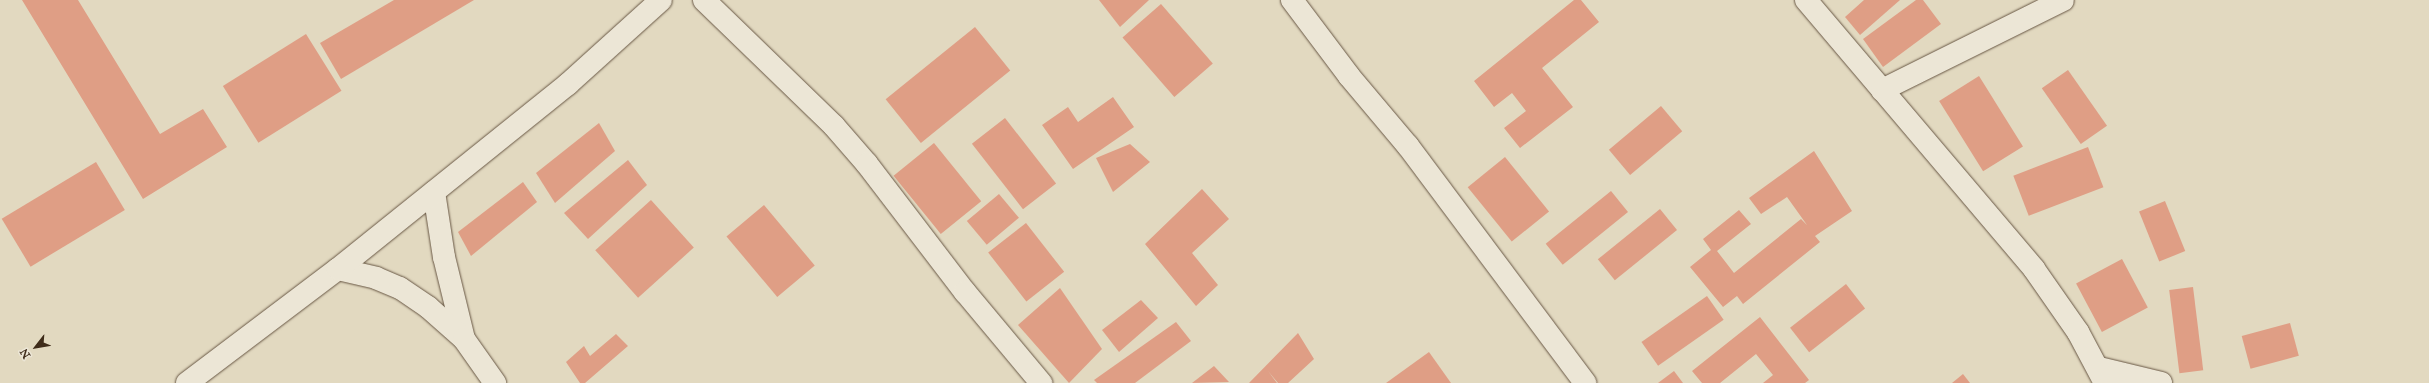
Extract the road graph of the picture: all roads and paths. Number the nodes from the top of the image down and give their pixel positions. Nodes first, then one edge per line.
1 (661, 0) edge
2 (704, 0) edge
3 (1292, 0) edge
4 (1806, 0) edge
5 (2063, 0) edge
6 (1882, 90) junction
7 (434, 192) junction
8 (338, 269) junction
9 (464, 339) junction
10 (2102, 375) edge
11 (187, 383) edge
12 (495, 383) edge
13 (1041, 383) edge
14 (1585, 383) edge
15 (2161, 383) edge

1 - 7 street
2 - 13 street
3 - 14 street
4 - 6 street
5 - 6 street
6 - 10 street
7 - 8 street
7 - 9 street
8 - 9 street
8 - 11 street
9 - 12 street
10 - 15 street

